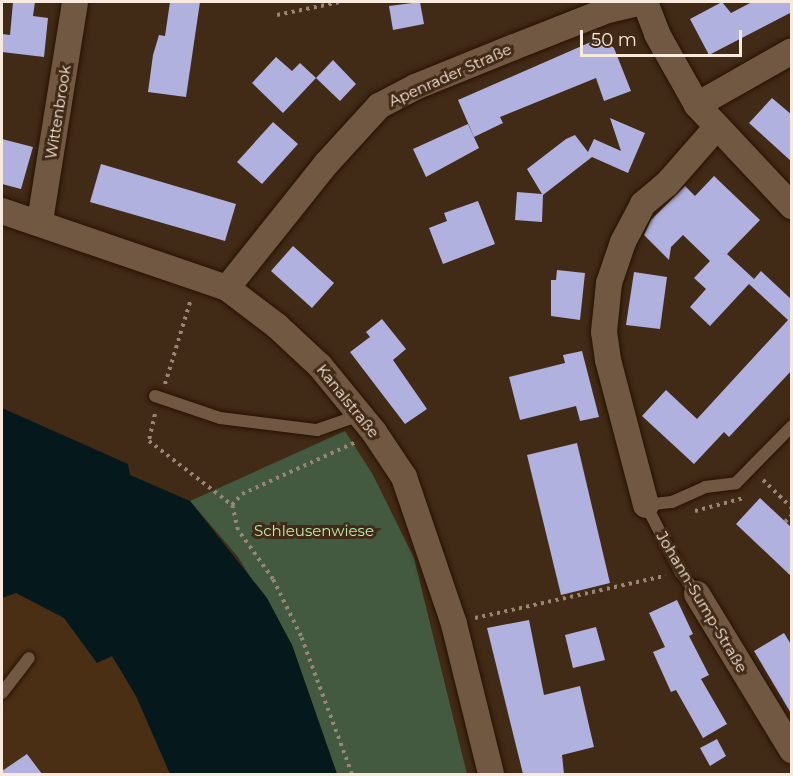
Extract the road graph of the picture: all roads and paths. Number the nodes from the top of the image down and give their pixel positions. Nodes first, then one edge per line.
1 (75, 2) edge
2 (340, 2) edge
3 (644, 2) edge
4 (277, 15) dead end
5 (792, 51) edge
6 (697, 105) junction
7 (716, 128) junction
8 (792, 206) edge
9 (2, 211) edge
10 (40, 221) junction
11 (227, 288) junction
12 (155, 396) dead end
13 (367, 424) junction
14 (792, 426) edge
15 (763, 480) dead end
16 (646, 505) junction
17 (792, 508) edge
18 (792, 515) edge
19 (785, 522) dead end
20 (681, 573) junction
21 (697, 594) joint
22 (489, 614) dead end
23 (29, 658) dead end
24 (2, 693) edge
25 (792, 750) edge
26 (352, 774) edge
27 (491, 774) edge

1 - 10 street, Wittenbrook
2 - 4 path
3 - 6 street
3 - 11 street, Apenrader Straße
5 - 6 street
6 - 7 street
7 - 8 street
7 - 16 street, Johann-Sump-Straße
9 - 10 street, Kanalstraße
10 - 11 street, Kanalstraße
11 - 13 street, Kanalstraße
12 - 13 lane
13 - 26 path
13 - 27 street, Kanalstraße
14 - 16 lane
15 - 17 path
16 - 20 lane, Johann-Sump-Straße
18 - 19 path
20 - 21 lane, Johann-Sump-Straße
20 - 22 path
21 - 25 street, Johann-Sump-Straße
23 - 24 lane

